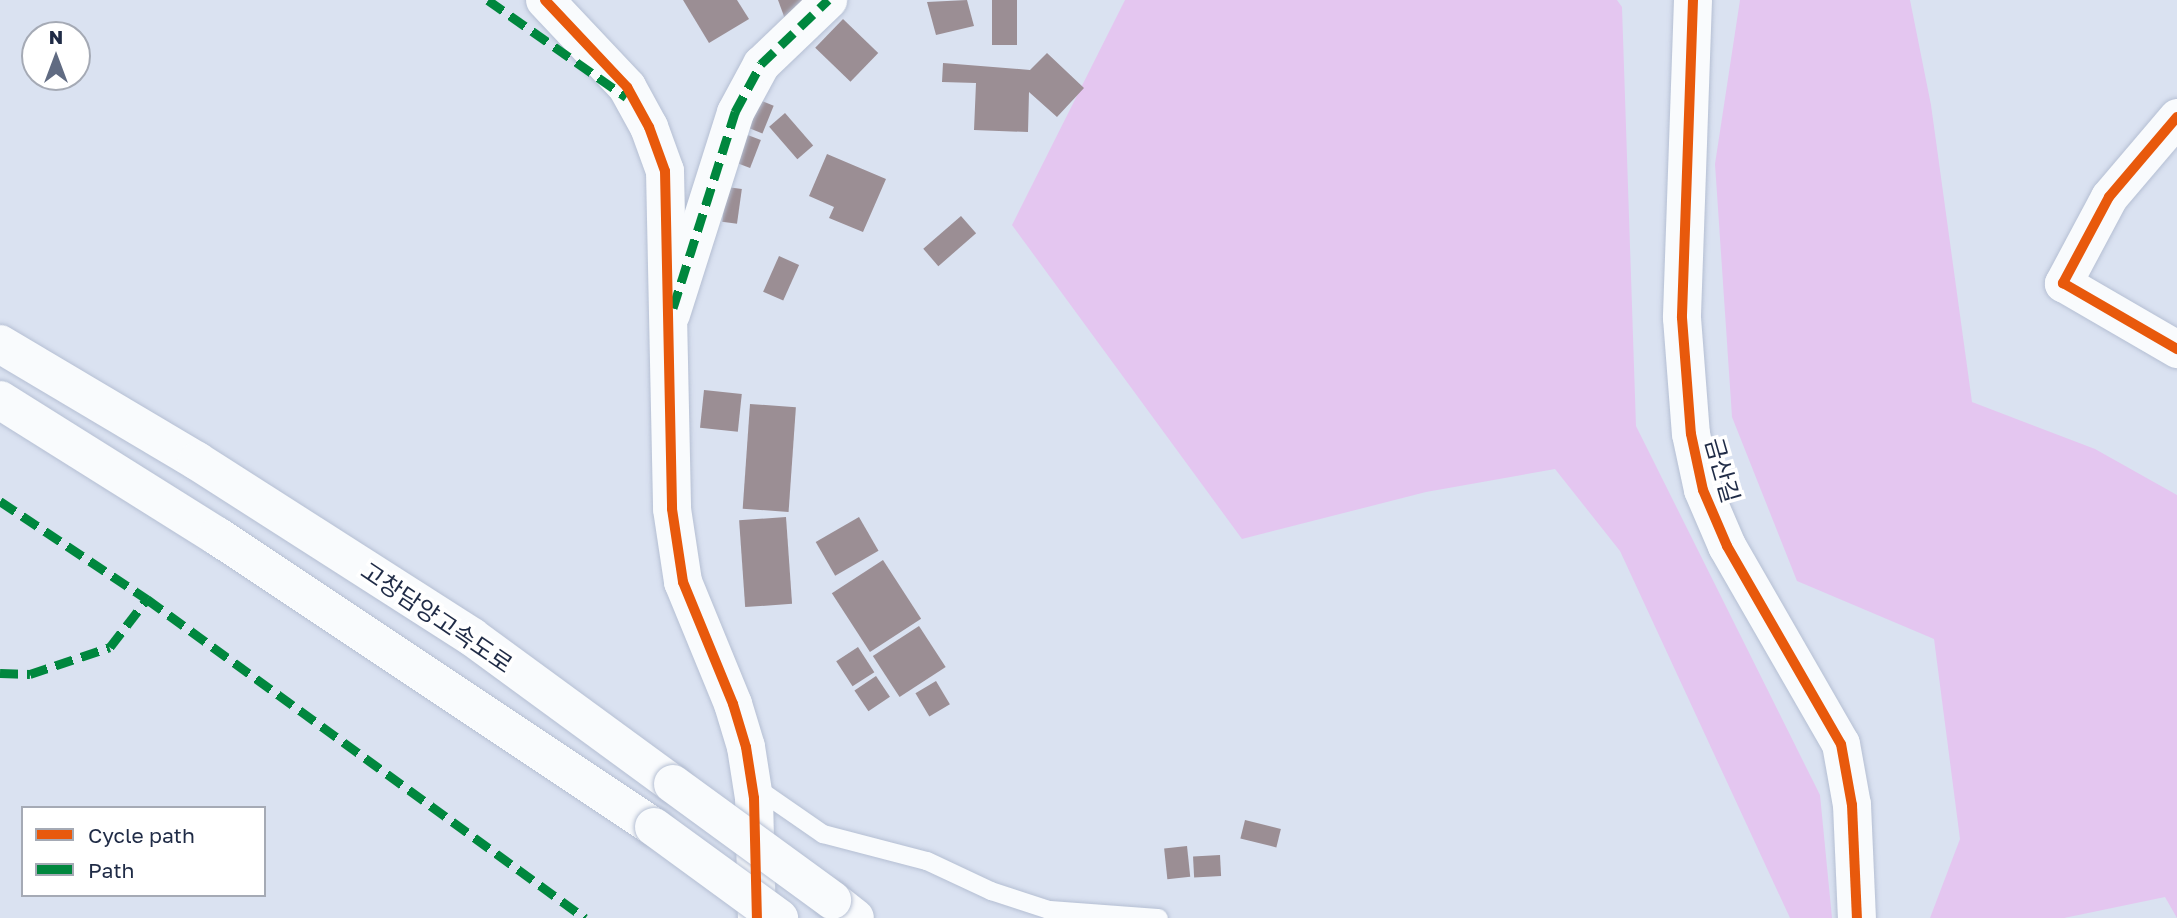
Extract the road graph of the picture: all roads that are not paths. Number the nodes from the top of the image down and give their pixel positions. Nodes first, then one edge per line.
1 (545, 0) edge
2 (828, 0) edge
3 (1693, 0) edge
4 (2177, 117) edge
5 (670, 318) junction
6 (0, 344) edge
7 (2177, 349) edge
8 (0, 400) edge
9 (752, 785) junction
10 (844, 909) edge
11 (757, 918) edge
12 (779, 918) edge
13 (1159, 918) edge
14 (1857, 918) edge

1 - 5 main road
2 - 5 street
3 - 14 main road, 금산길
4 - 7 street
5 - 9 main road
6 - 10 main road, 고창담양고속도로, bridge
8 - 12 main road, bridge
9 - 11 main road
9 - 13 lane

